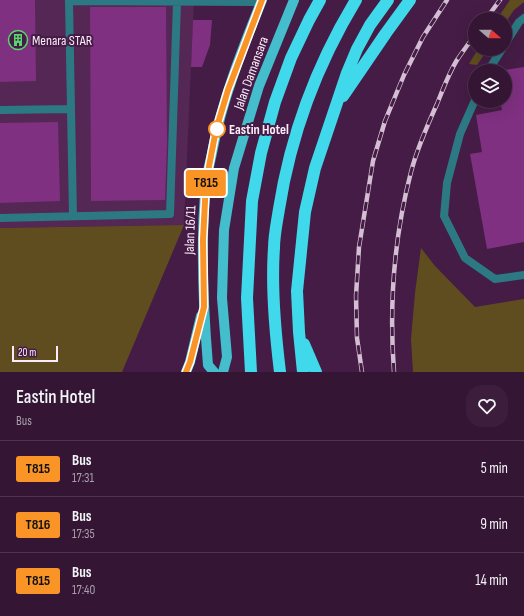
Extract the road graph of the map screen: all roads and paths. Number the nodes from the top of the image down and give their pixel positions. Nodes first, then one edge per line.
1 (294, 0) edge
2 (320, 0) edge
3 (356, 0) edge
4 (388, 0) edge
5 (410, 0) edge
6 (262, 1) edge
7 (177, 2) junction
8 (524, 18) edge
9 (512, 33) edge
10 (472, 108) edge
11 (71, 109) junction
12 (334, 109) junction
13 (0, 110) edge
14 (73, 216) junction
15 (0, 218) edge
16 (524, 275) edge
17 (204, 307) junction
18 (299, 332) junction
19 (186, 372) edge
20 (214, 372) edge
21 (224, 372) edge
22 (251, 372) edge
23 (280, 372) edge
24 (303, 372) edge
25 (316, 372) edge

1 - 21 main road, Jalan Damansara
2 - 22 highway
3 - 23 highway
4 - 12 highway
5 - 12 highway
6 - 7 lane
6 - 17 main road, Jalan 16/11
7 - 11 lane
7 - 14 lane
8 - 9 lane
10 - 16 lane
11 - 13 lane
11 - 14 lane
12 - 18 highway
14 - 15 lane
17 - 19 main road
17 - 20 main road, Jalan 16/11
18 - 24 highway
18 - 25 highway

